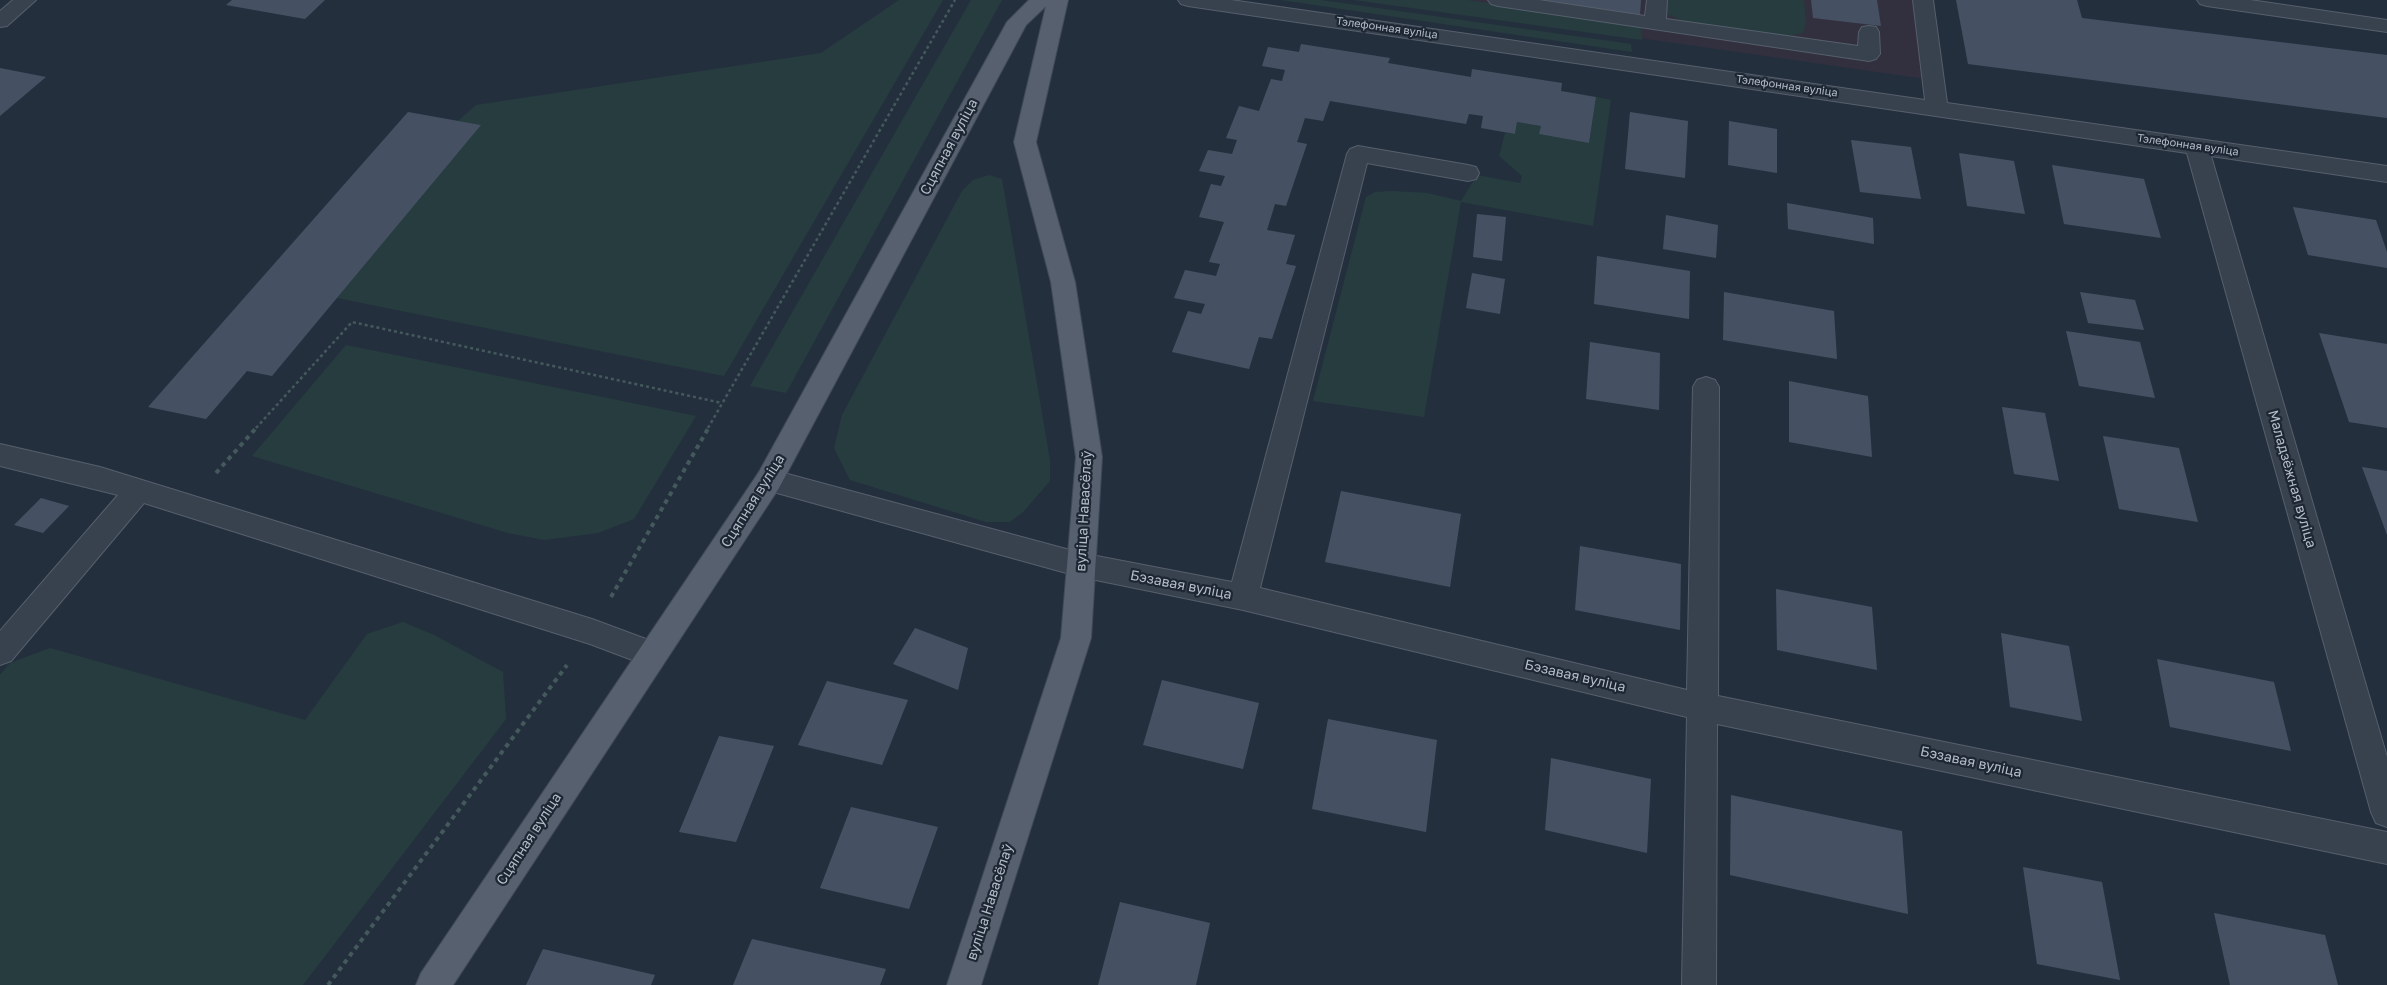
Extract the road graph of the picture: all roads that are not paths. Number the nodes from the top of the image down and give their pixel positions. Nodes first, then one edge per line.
1 (26, 0) edge
2 (1042, 0) edge
3 (1058, 0) edge
4 (1188, 0) edge
5 (1498, 0) edge
6 (1657, 0) edge
7 (1923, 0) edge
8 (2207, 0) edge
9 (0, 21) edge
10 (1655, 24) junction
11 (2387, 26) edge
12 (1869, 32) dead end
13 (1937, 107) junction
14 (2197, 146) junction
15 (1468, 173) dead end
16 (2387, 174) edge
17 (1706, 387) dead end
18 (0, 455) edge
19 (769, 480) junction
20 (139, 490) junction
21 (1081, 565) junction
22 (1244, 597) junction
23 (0, 652) edge
24 (651, 654) junction
25 (1702, 707) junction
26 (2387, 812) edge
27 (2387, 848) edge
28 (433, 985) edge
29 (964, 985) edge
30 (1699, 985) edge

1 - 9 street
2 - 19 main road, Сцяпная вуліца
3 - 21 main road, вуліца Навасёлаў
4 - 13 street, Тэлефонная вуліца
5 - 10 street
6 - 10 street
7 - 13 street
8 - 11 street
10 - 12 street
13 - 14 street, Тэлефонная вуліца
14 - 16 street, Тэлефонная вуліца
14 - 26 street, Маладзёжная вуліца
15 - 22 street
17 - 25 street
18 - 20 street
19 - 21 street, Бэзавая вуліца
19 - 24 main road, Сцяпная вуліца
20 - 23 street
20 - 24 street
21 - 22 street, Бэзавая вуліца
21 - 29 main road, вуліца Навасёлаў
22 - 25 street, Бэзавая вуліца
24 - 28 main road, Сцяпная вуліца
25 - 27 street, Бэзавая вуліца
25 - 30 street

